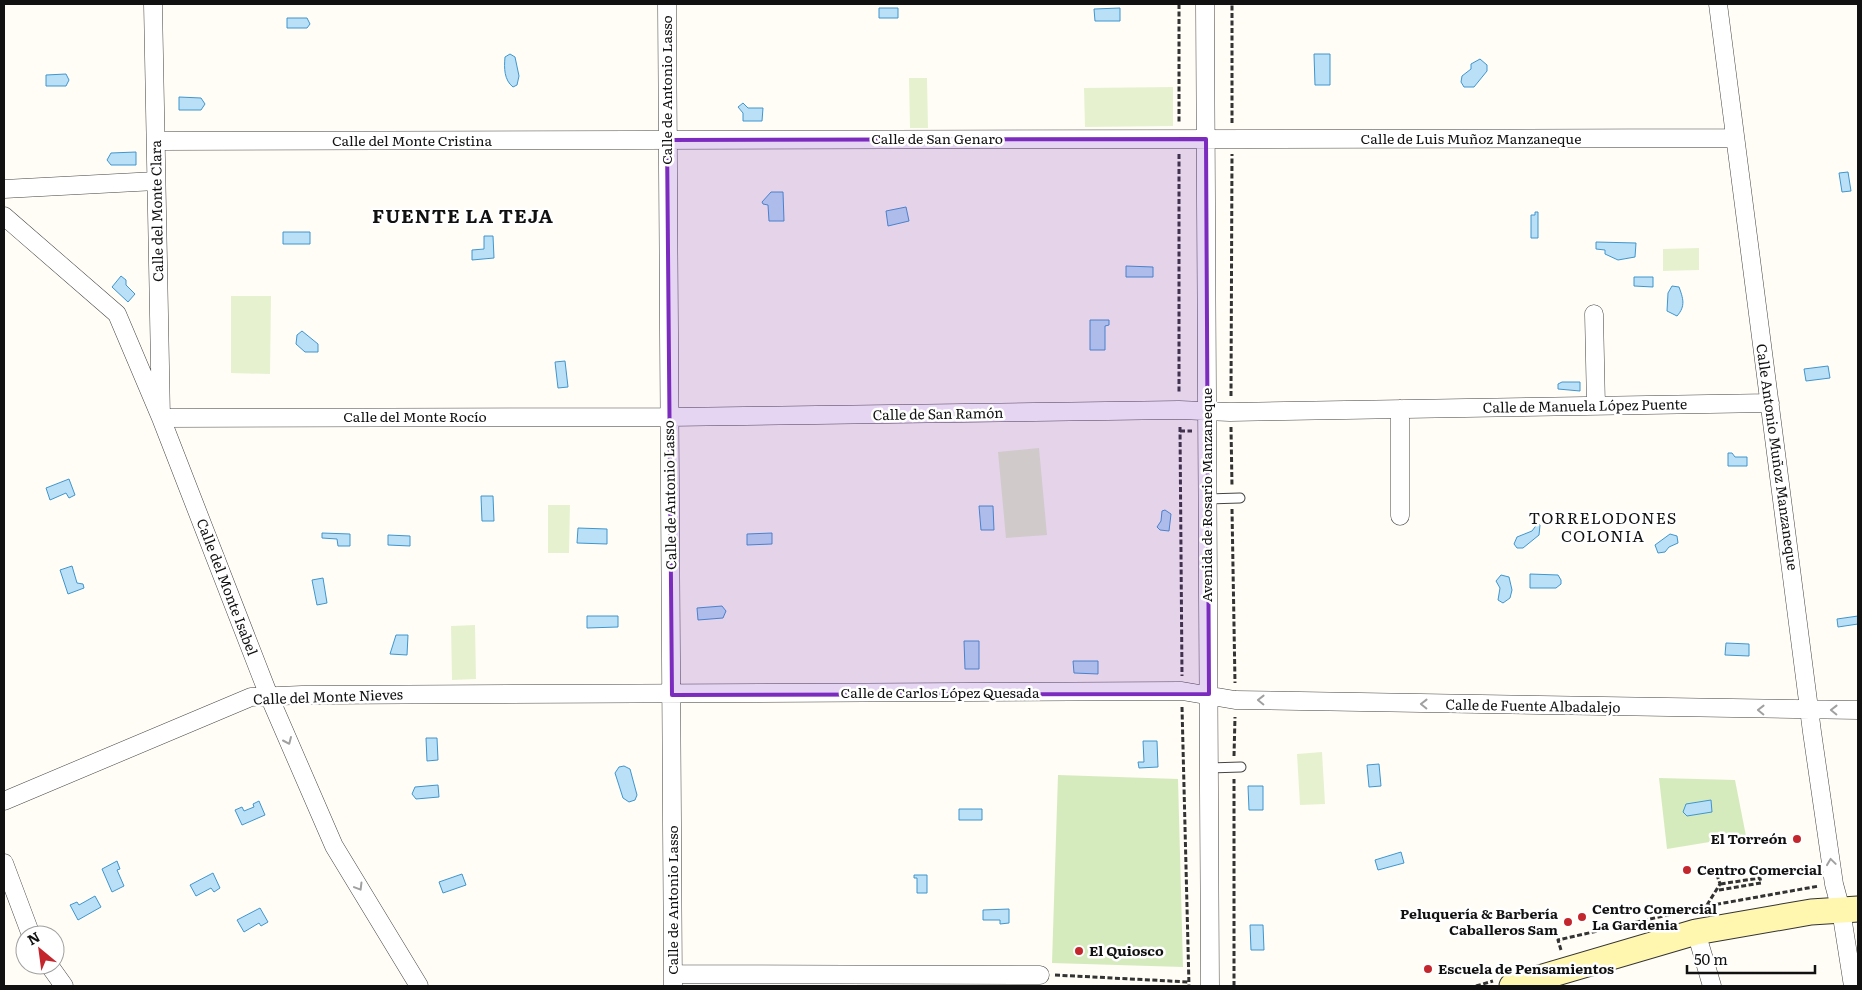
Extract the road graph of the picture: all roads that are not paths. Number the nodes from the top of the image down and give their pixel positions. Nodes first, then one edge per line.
1 (153, 4) edge
2 (666, 4) edge
3 (1205, 4) edge
4 (1718, 4) edge
5 (1735, 138) junction
6 (1206, 139) junction
7 (667, 140) junction
8 (156, 141) junction
9 (156, 181) junction
10 (4, 190) edge
11 (4, 216) edge
12 (1594, 314) dead end
13 (1770, 403) junction
14 (1596, 406) junction
15 (1400, 409) junction
16 (1207, 412) junction
17 (669, 417) junction
18 (161, 418) junction
19 (1240, 498) dead end
20 (1207, 500) junction
21 (1400, 516) dead end
22 (1209, 694) junction
23 (672, 695) junction
24 (269, 696) junction
25 (1810, 710) junction
26 (1858, 710) edge
27 (1241, 767) dead end
28 (1209, 768) junction
29 (4, 801) edge
30 (4, 863) edge
31 (1850, 910) edge
32 (26, 925) edge
33 (1696, 932) junction
34 (56, 975) edge
35 (1040, 975) road end
36 (673, 980) edge
37 (64, 986) edge
38 (419, 986) edge
39 (1210, 986) edge
40 (1512, 986) edge
41 (1712, 986) edge
42 (1853, 986) edge

1 - 8 street, Calle del Monte Clara
2 - 7 street, Calle de Antonio Lasso
3 - 6 street, Avenida de Rosario Manzaneque
4 - 5 street, Calle Antonio Muñoz Manzaneque
5 - 6 street, Calle de Luis Muñoz Manzaneque
5 - 13 street, Calle Antonio Muñoz Manzaneque
6 - 7 street, Calle de San Genaro
6 - 16 street, Avenida de Rosario Manzaneque
7 - 8 street, Calle del Monte Cristina
7 - 17 street, Calle de Antonio Lasso
8 - 9 street, Calle del Monte Clara
9 - 10 street
9 - 18 street, Calle del Monte Clara
11 - 18 street, Calle del Monte Isabel
12 - 14 street
13 - 14 street, Calle de Manuela López Puente
13 - 25 street, Calle Antonio Muñoz Manzaneque
14 - 15 street, Calle de Manuela López Puente
15 - 16 street, Calle de Manuela López Puente
15 - 21 street
16 - 17 street, Calle de San Ramón
16 - 20 street, Avenida de Rosario Manzaneque
17 - 18 street, Calle del Monte Rocío
17 - 23 street, Calle de Antonio Lasso
18 - 24 street, Calle del Monte Isabel
19 - 20 lane
20 - 22 street, Avenida de Rosario Manzaneque
22 - 23 street, Calle de Carlos López Quesada
25 -> 22 street, Calle de Fuente Albadalejo
22 - 28 street, Avenida de Rosario Manzaneque
23 - 24 street, Calle del Monte Nieves
23 - 36 street, Calle de Antonio Lasso
24 - 29 street, Calle del Monte Nieves
24 -> 38 street, Calle del Monte Isabel
26 -> 25 street, Calle de Fuente Albadalejo
31 -> 25 street, Calle Antonio Muñoz Manzaneque
27 - 28 lane
28 - 39 street, Avenida de Rosario Manzaneque
30 - 32 street
31 - 33 main road
31 - 42 street, Calle Antonio Muñoz Manzaneque
33 - 40 main road
33 - 41 street
34 - 37 street
35 - 36 street

